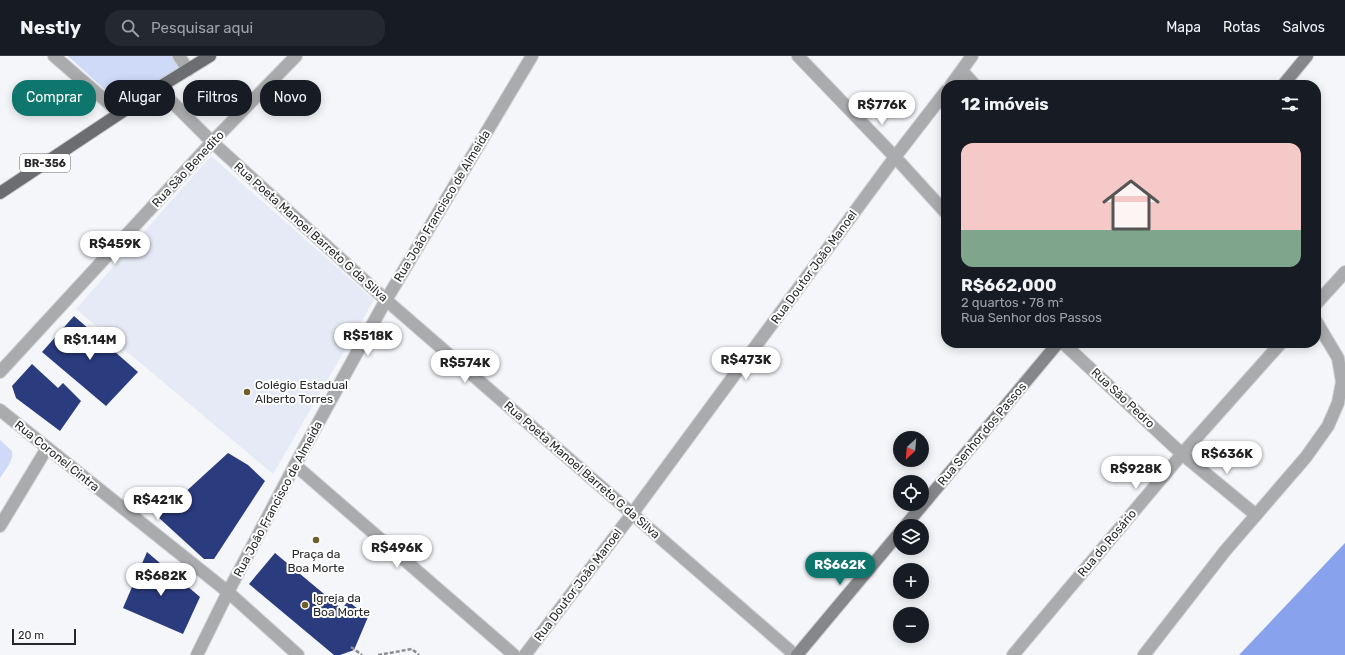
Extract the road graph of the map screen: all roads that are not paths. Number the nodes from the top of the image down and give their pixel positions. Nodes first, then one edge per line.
1 (54, 56) edge
2 (179, 56) edge
3 (210, 56) edge
4 (296, 56) edge
5 (532, 56) edge
6 (798, 56) edge
7 (972, 56) edge
8 (1307, 56) edge
9 (188, 70) junction
10 (962, 71) junction
11 (171, 80) edge
12 (955, 80) edge
13 (970, 80) edge
14 (1287, 80) edge
15 (941, 97) edge
16 (104, 99) edge
17 (175, 105) edge
18 (116, 116) edge
19 (212, 142) junction
20 (895, 157) junction
21 (0, 193) edge
22 (941, 208) edge
23 (1345, 272) edge
24 (1321, 298) edge
25 (386, 300) junction
26 (1321, 329) edge
27 (1054, 348) edge
28 (1068, 348) edge
29 (1277, 348) edge
30 (0, 372) edge
31 (0, 410) edge
32 (47, 448) junction
33 (1182, 454) junction
34 (296, 465) junction
35 (632, 514) junction
36 (1256, 515) junction
37 (911, 519) edge
38 (0, 526) edge
39 (893, 540) edge
40 (228, 592) junction
41 (197, 655) edge
42 (298, 655) edge
43 (514, 655) edge
44 (525, 655) edge
45 (796, 655) edge
46 (1013, 655) edge
47 (1144, 655) edge

1 - 16 street
2 - 9 street
3 - 9 main road, BR-356
4 - 19 street, Rua São Benedito
5 - 25 street, Rua João Francisco de Almeida
6 - 20 street
7 - 10 street
8 - 14 main road
9 - 11 main road, BR-356
10 - 12 street
10 - 13 street
15 - 20 street, Rua Doutor João Manoel
17 - 19 street, Rua Poeta Manoel Barreto G da Silva
18 - 21 main road, BR-356
19 - 25 street, Rua Poeta Manoel Barreto G da Silva
19 - 30 street, Rua São Benedito
20 - 22 street
20 - 35 street, Rua Doutor João Manoel
23 - 24 street
25 - 34 street, Rua João Francisco de Almeida
25 - 35 street, Rua Poeta Manoel Barreto G da Silva
26 - 36 street
27 - 37 main road, Rua Senhor dos Passos
28 - 33 street, Rua São Pedro
29 - 33 street, Rua do Rosário
31 - 32 street, Rua Coronel Cintra
32 - 38 street
32 - 40 street, Rua Coronel Cintra
33 - 36 street, Rua São Pedro
33 - 46 street, Rua do Rosário
34 - 40 street, Rua João Francisco de Almeida
34 - 43 street
35 - 44 street, Rua Doutor João Manoel
35 - 45 street, Rua Poeta Manoel Barreto G da Silva
36 - 47 street
39 - 45 main road
40 - 41 street, Rua João Francisco de Almeida
40 - 42 street, Rua Coronel Cintra

